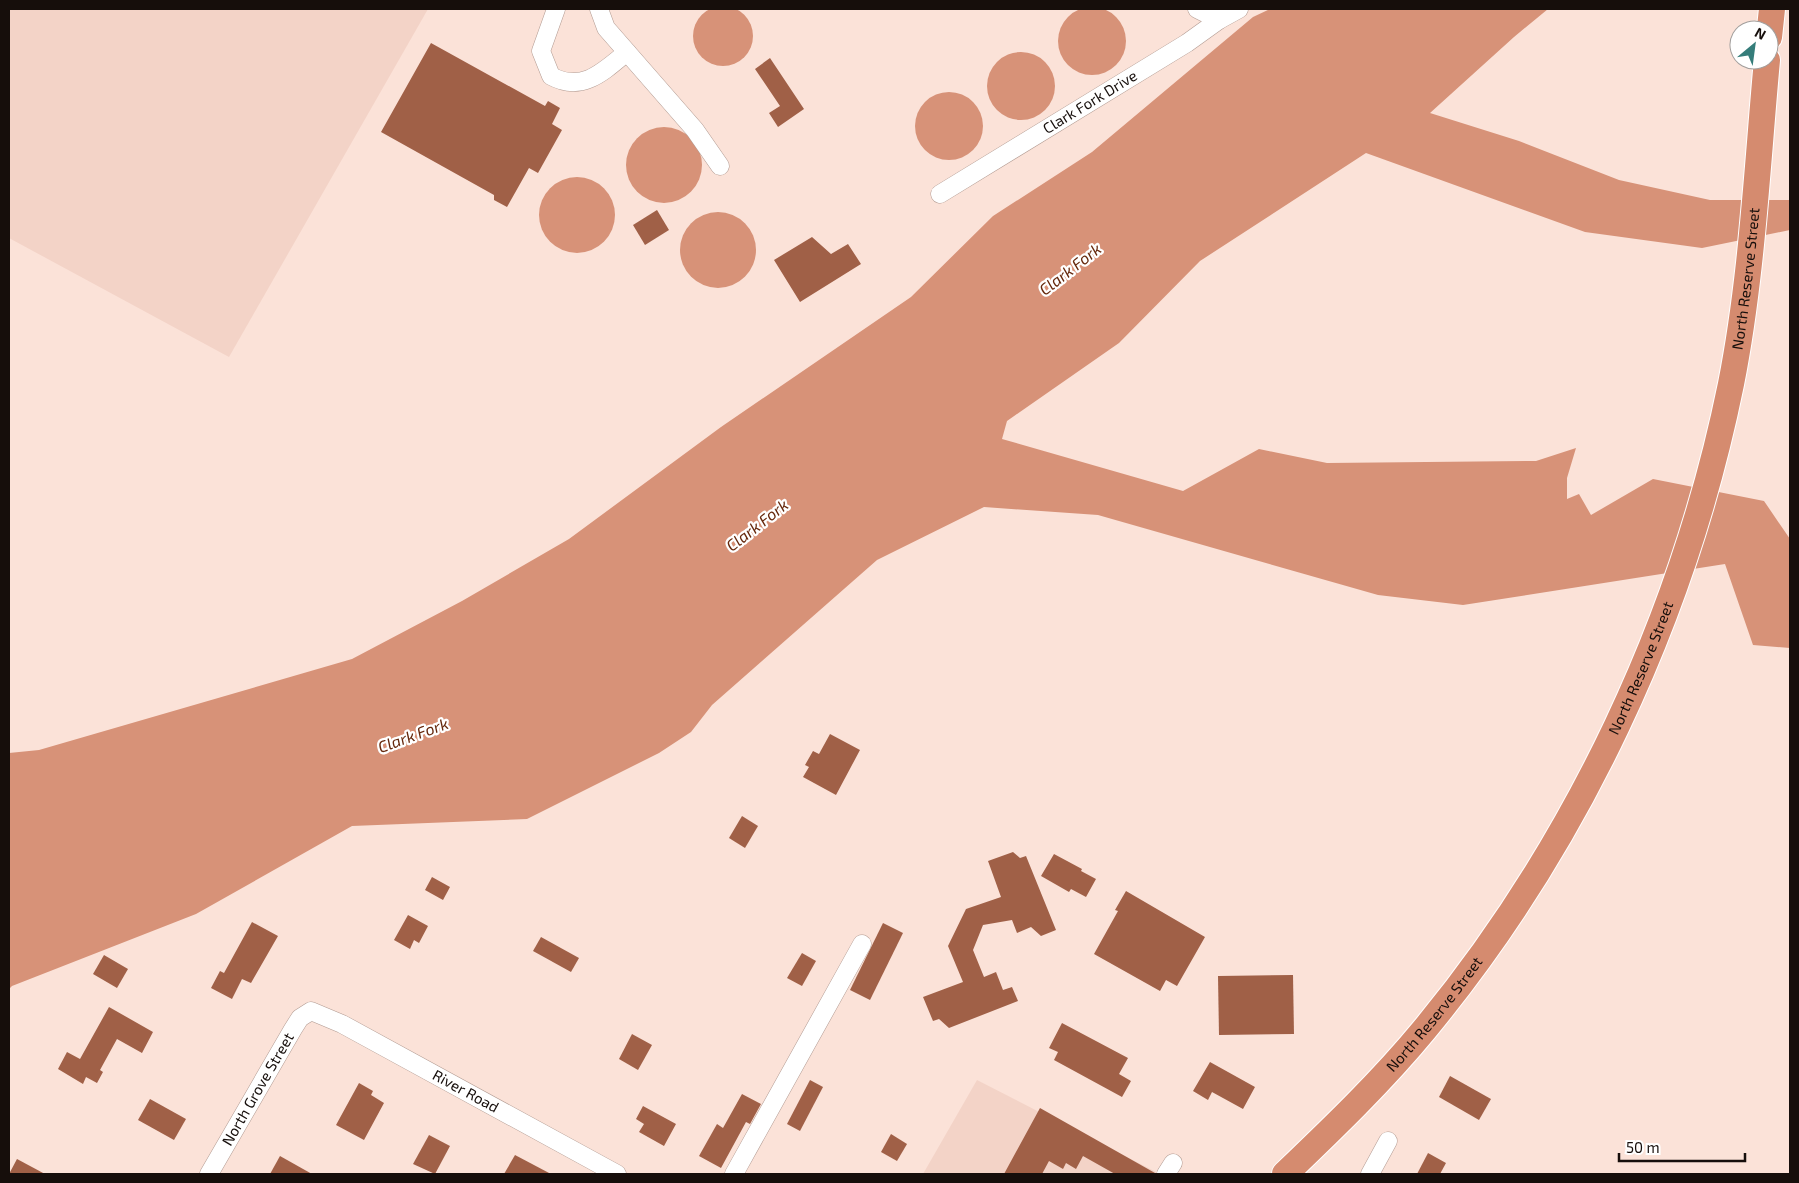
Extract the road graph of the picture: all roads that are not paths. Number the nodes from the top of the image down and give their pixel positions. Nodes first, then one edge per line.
1 (556, 9) edge
2 (599, 9) edge
3 (1197, 9) edge
4 (1239, 9) edge
5 (1219, 20) junction
6 (627, 52) junction
7 (1766, 70) edge
8 (720, 166) dead end
9 (940, 194) dead end
10 (862, 944) dead end
11 (311, 1010) joint
12 (1388, 1141) dead end
13 (209, 1174) edge
14 (617, 1174) edge
15 (734, 1174) edge
16 (1285, 1174) edge
17 (1370, 1174) edge

1 - 6 street
2 - 6 street
3 - 5 street
4 - 5 street, Clark Fork Drive
5 - 9 street, Clark Fork Drive
6 - 8 street
7 - 16 highway, North Reserve Street
10 - 15 street
11 - 13 street, North Grove Street
11 - 14 street, River Road
12 - 17 street

